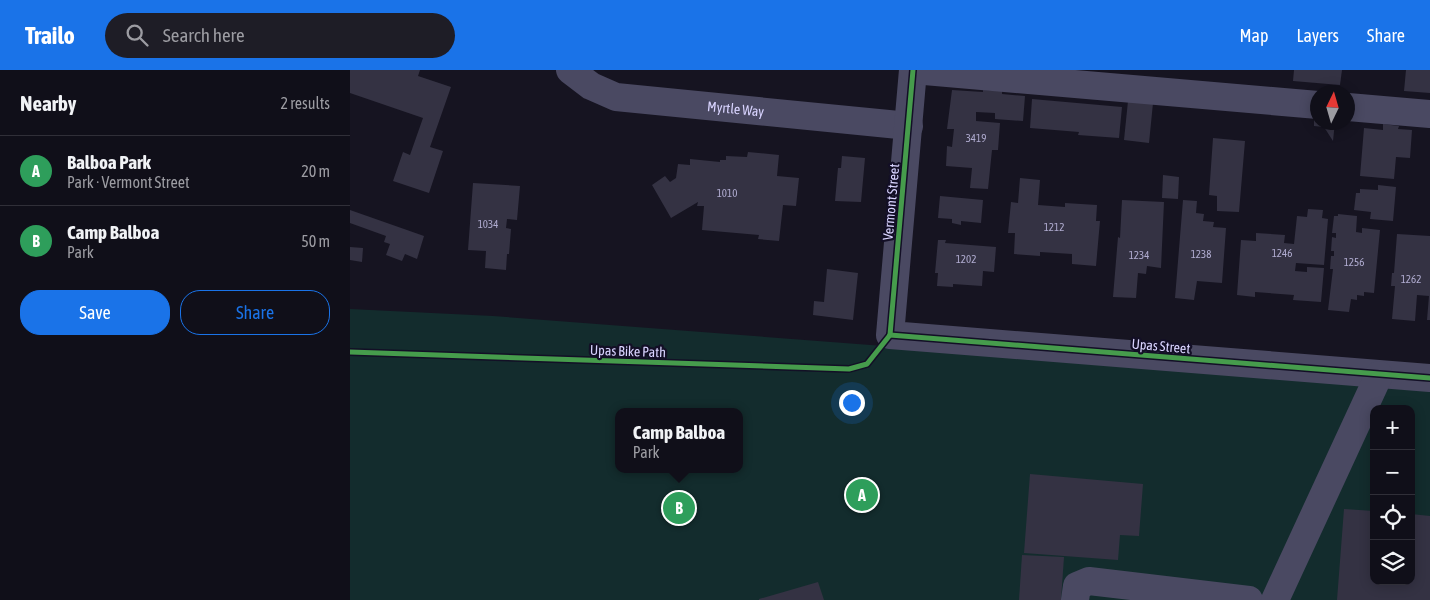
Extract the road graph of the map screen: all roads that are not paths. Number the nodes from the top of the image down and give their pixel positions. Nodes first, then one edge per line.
1 (570, 70) edge
2 (914, 70) edge
3 (1310, 104) edge
4 (1355, 108) edge
5 (1430, 114) edge
6 (909, 126) junction
7 (890, 335) joint
8 (1379, 375) junction
9 (1430, 378) edge
10 (1075, 600) edge
11 (1249, 600) edge
12 (1275, 600) edge

1 - 6 street, Myrtle Way
2 - 3 street
2 - 6 street, Vermont Street
4 - 5 street
6 - 7 street, Vermont Street
7 - 8 street, Upas Street
8 - 9 street, Upas Street
8 - 12 street
10 - 11 street

